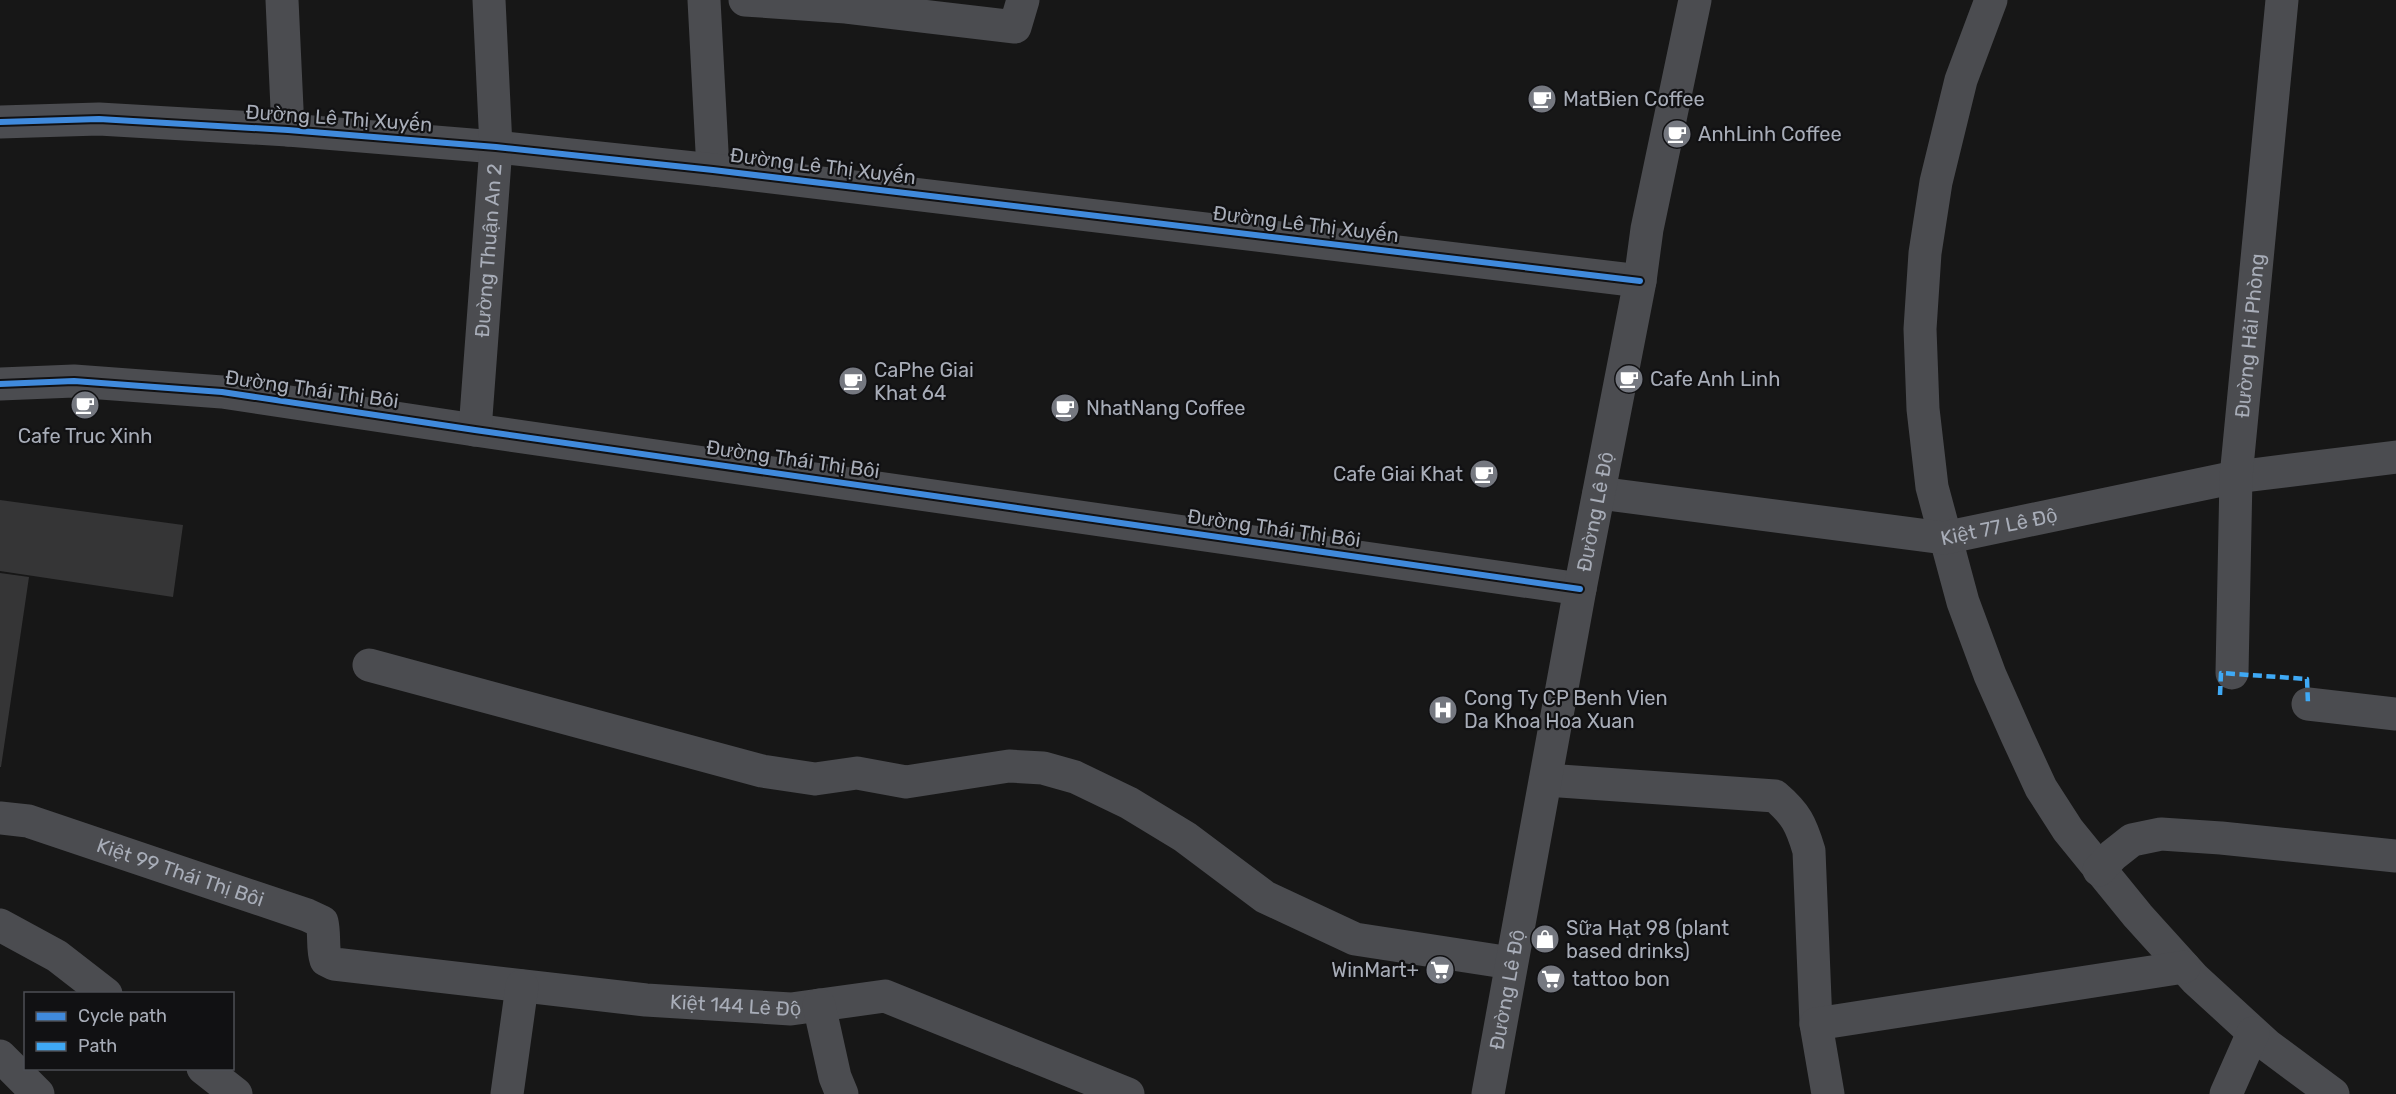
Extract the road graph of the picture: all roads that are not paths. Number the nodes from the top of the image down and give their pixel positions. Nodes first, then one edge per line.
1 (282, 0) edge
2 (489, 0) edge
3 (704, 0) edge
4 (745, 0) edge
5 (1023, 0) edge
6 (1695, 0) edge
7 (1991, 0) edge
8 (2282, 0) edge
9 (0, 122) edge
10 (288, 130) junction
11 (496, 147) junction
12 (713, 170) junction
13 (1640, 281) junction
14 (0, 384) edge
15 (475, 430) junction
16 (2396, 457) edge
17 (2236, 477) junction
18 (1599, 493) junction
19 (1944, 538) junction
20 (1580, 589) junction
21 (369, 665) dead end
22 (2232, 673) dead end
23 (2308, 704) dead end
24 (2396, 714) edge
25 (1545, 780) junction
26 (0, 818) edge
27 (2396, 856) edge
28 (2099, 870) junction
29 (0, 925) edge
30 (326, 960) joint
31 (1511, 963) junction
32 (2184, 968) junction
33 (522, 986) junction
34 (105, 992) edge
35 (819, 1005) junction
36 (1816, 1024) junction
37 (2253, 1033) junction
38 (0, 1056) edge
39 (206, 1070) edge
40 (38, 1094) edge
41 (236, 1094) edge
42 (507, 1094) edge
43 (842, 1094) edge
44 (1128, 1094) edge
45 (1488, 1094) edge
46 (1828, 1094) edge
47 (2226, 1094) edge
48 (2333, 1094) edge

1 - 10 street
2 - 11 street, Đường Thuận An 2
3 - 12 street
4 - 5 street
6 - 13 street, Đường Lê Độ
7 - 19 street
8 - 17 street, Đường Hải Phòng
9 - 10 street, Đường Lê Thị Xuyến
10 - 11 street, Đường Lê Thị Xuyến
11 - 12 street, Đường Lê Thị Xuyến
11 - 15 street, Đường Thuận An 2
12 - 13 street, Đường Lê Thị Xuyến
13 - 18 street, Đường Lê Độ
14 - 15 street, Đường Thái Thị Bôi
15 - 20 street, Đường Thái Thị Bôi
16 - 17 street, Kiệt 77 Lê Độ
17 - 19 street, Kiệt 77 Lê Độ
17 - 22 street, Đường Hải Phòng
18 - 19 street, Kiệt 77 Lê Độ
18 - 20 street, Đường Lê Độ
19 - 28 street
20 - 25 street, Đường Lê Độ
21 - 31 street
23 - 24 street
25 - 31 street, Đường Lê Độ
25 - 36 street
26 - 30 street, Kiệt 99 Thái Thị Bôi
27 - 28 street
28 - 32 street
29 - 34 street
30 - 33 street, Kiệt 144 Lê Độ
31 - 45 street, Đường Lê Độ
32 - 36 street
32 - 37 street
33 - 35 street, Kiệt 144 Lê Độ
33 - 42 street
35 - 43 street
35 - 44 street, Kiệt 144 Lê Độ
36 - 46 street
37 - 47 street
37 - 48 street
38 - 40 street
39 - 41 street

